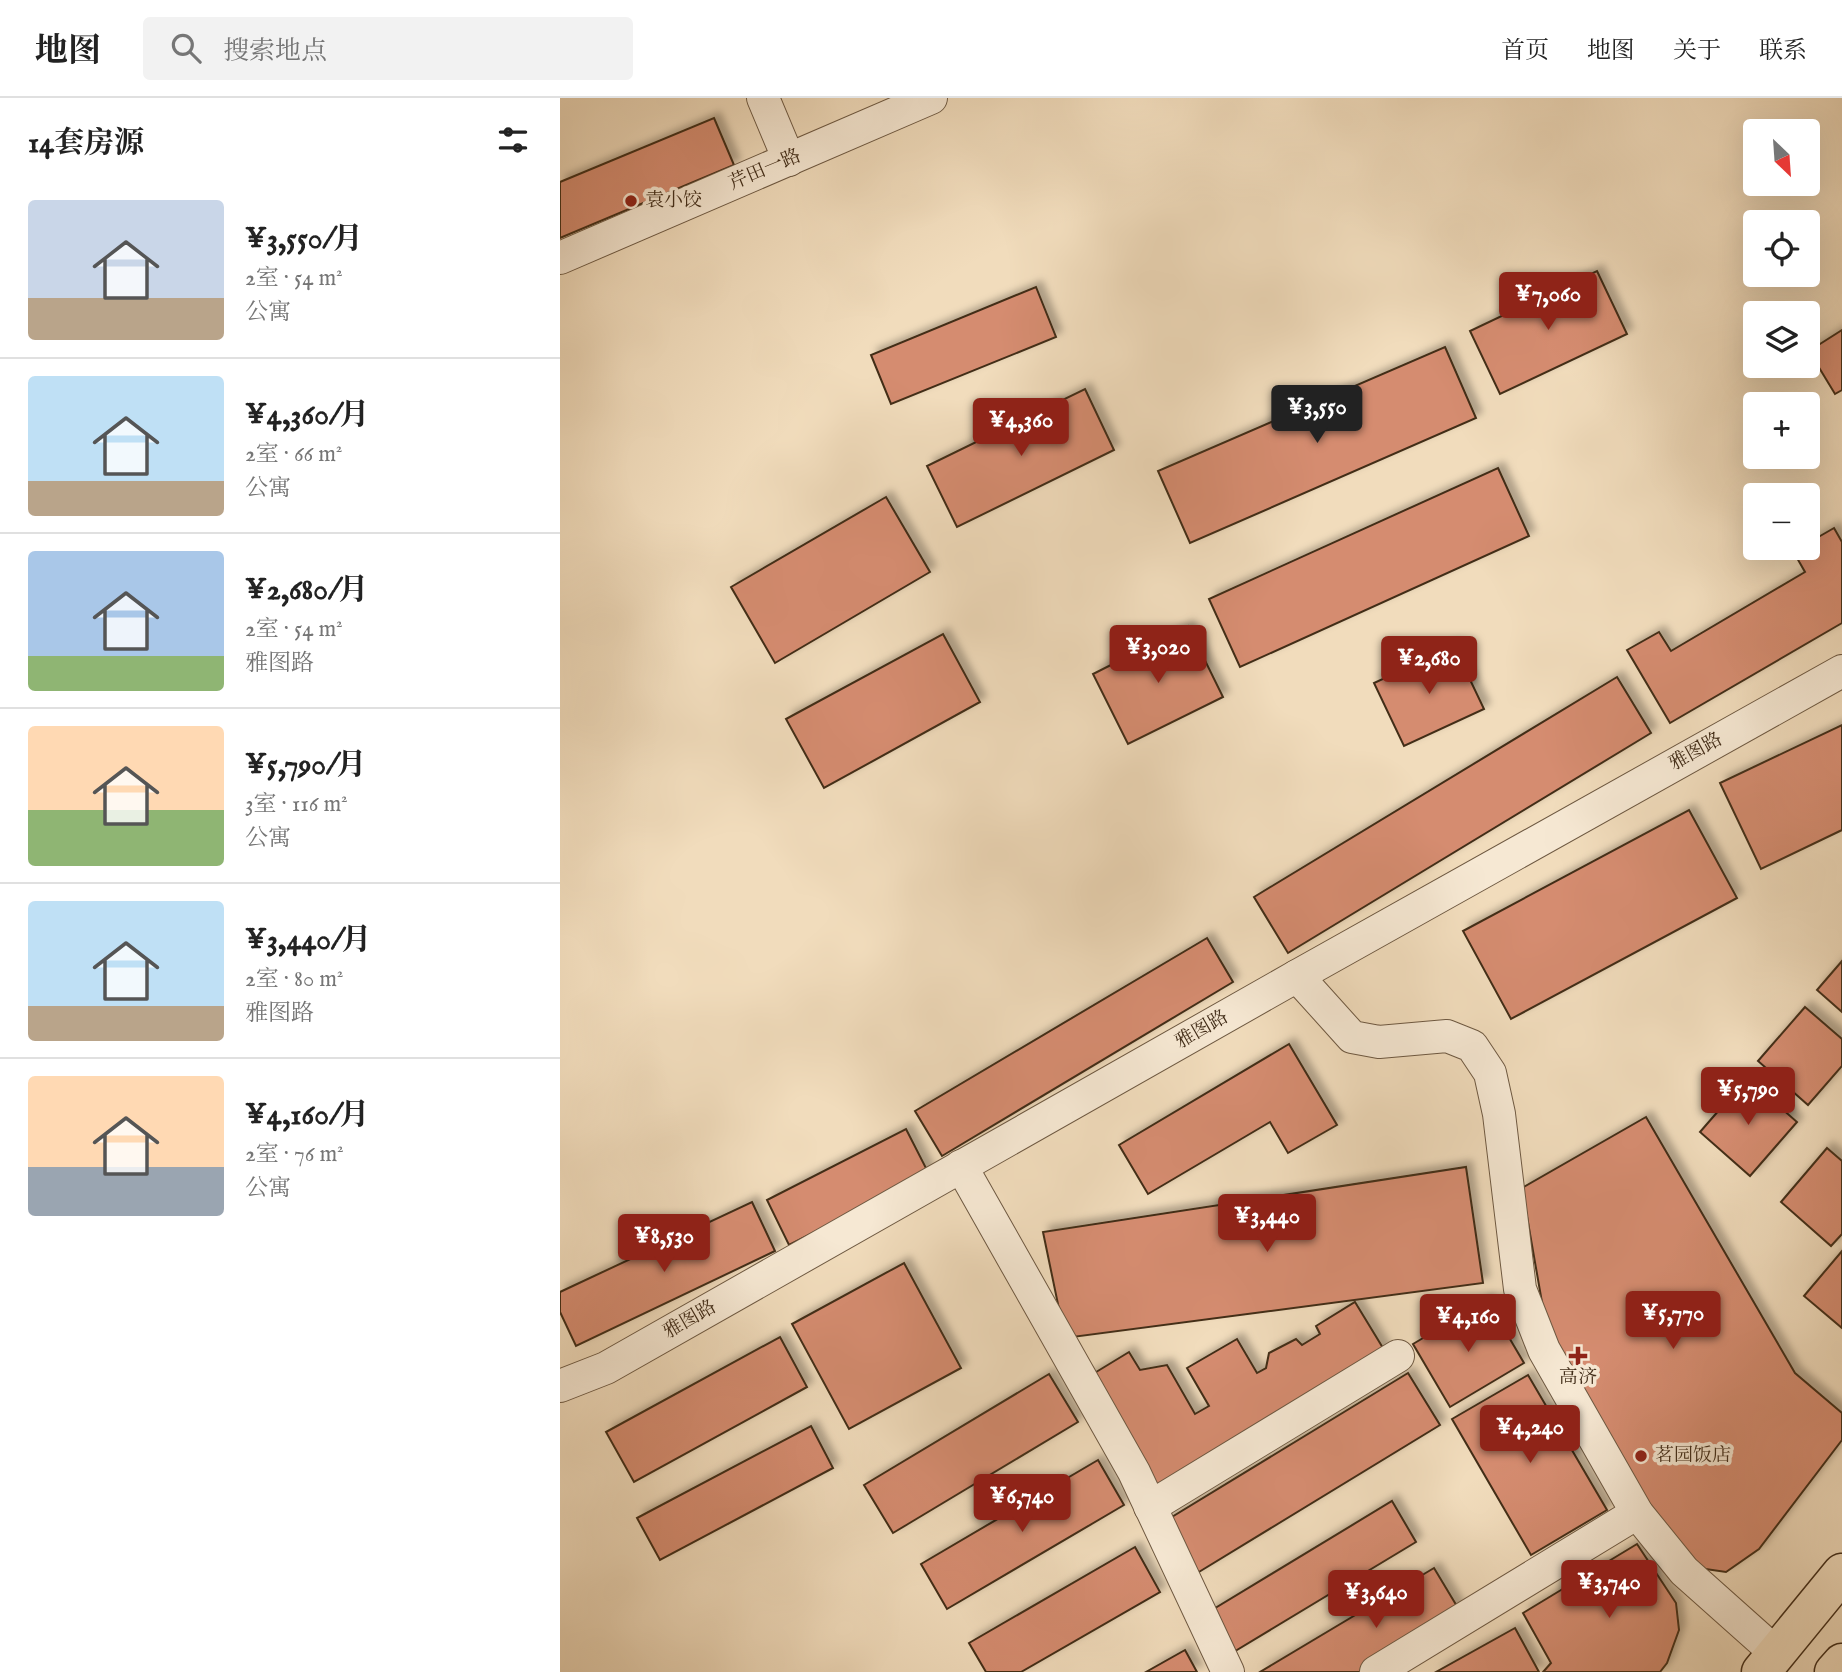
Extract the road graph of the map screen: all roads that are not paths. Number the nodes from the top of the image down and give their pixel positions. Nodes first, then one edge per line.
1 (763, 98) edge
2 (931, 98) edge
3 (789, 160) junction
4 (560, 258) edge
5 (1842, 671) edge
6 (1297, 976) junction
7 (961, 1167) junction
8 (1398, 1356) dead end
9 (560, 1387) edge
10 (1150, 1507) junction
11 (1637, 1513) junction
12 (1842, 1573) edge
13 (1768, 1662) edge
14 (1842, 1662) edge
15 (1228, 1672) edge
16 (1376, 1672) edge
17 (1834, 1672) edge

1 - 3 street
2 - 3 street, 芹田一路
3 - 4 street, 芹田一路
5 - 6 street, 雅图路
6 - 7 street, 雅图路
6 - 11 street
7 - 9 street, 雅图路
7 - 10 street
8 - 10 street
10 - 15 street
11 - 13 street
11 - 16 street
12 - 13 main road
14 - 17 main road

